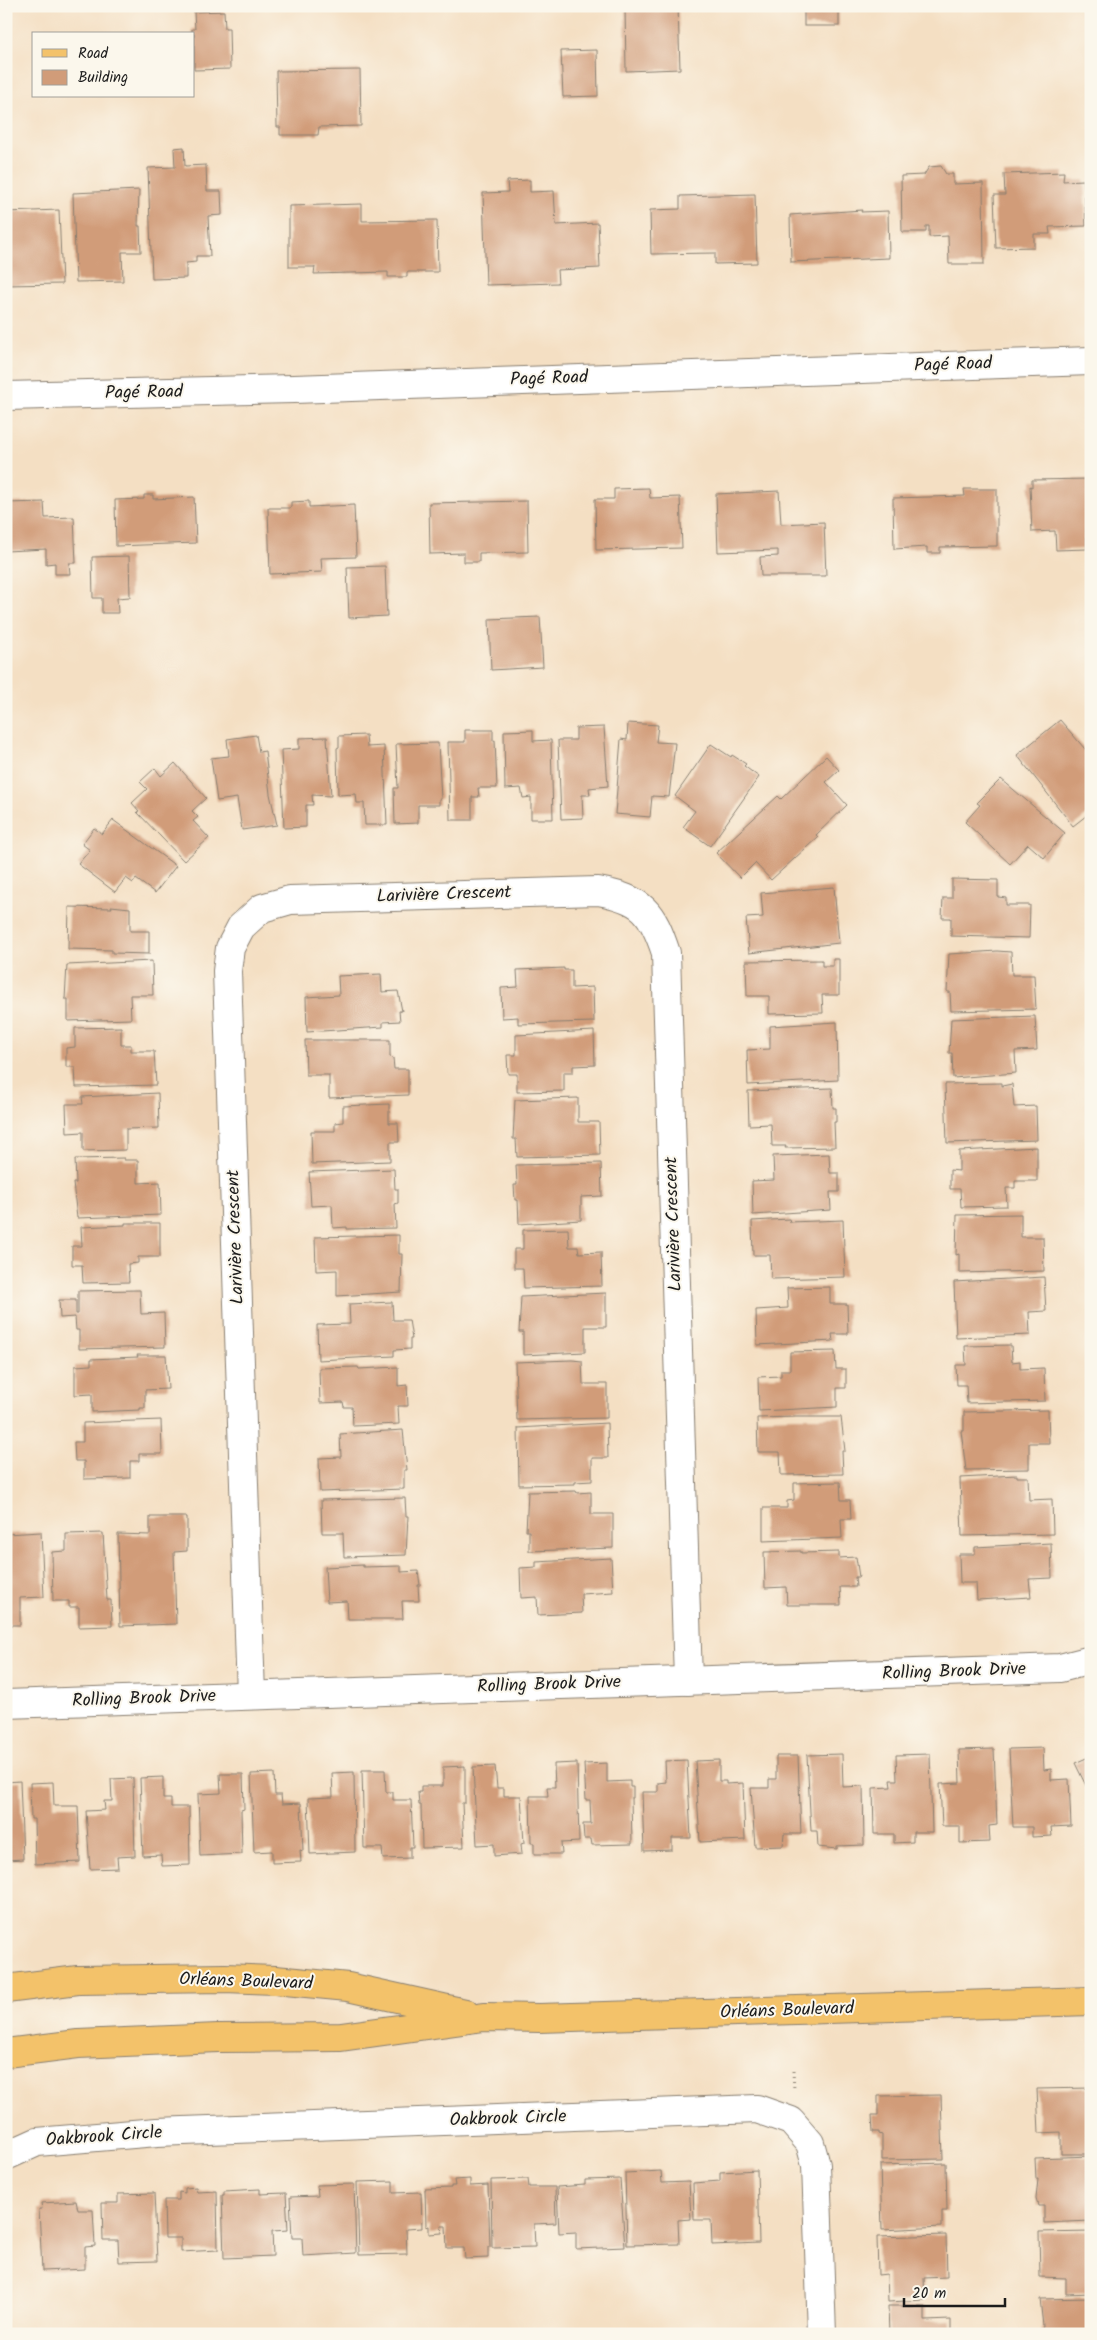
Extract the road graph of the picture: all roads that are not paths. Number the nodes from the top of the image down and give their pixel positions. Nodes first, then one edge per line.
1 (1091, 361) edge
2 (6, 396) edge
3 (1091, 1660) edge
4 (688, 1681) junction
5 (251, 1695) junction
6 (6, 1704) edge
7 (6, 1989) edge
8 (1091, 2001) edge
9 (484, 2017) junction
10 (6, 2052) edge
11 (6, 2156) edge
12 (822, 2334) edge

1 - 2 street, Pagé Road
3 - 4 street, Rolling Brook Drive
4 - 5 street, Rolling Brook Drive
4 - 5 street, Larivière Crescent
5 - 6 street, Rolling Brook Drive
7 - 9 main road, Orléans Boulevard
8 - 9 main road, Orléans Boulevard
9 - 10 main road, Orléans Boulevard
11 - 12 street, Oakbrook Circle

